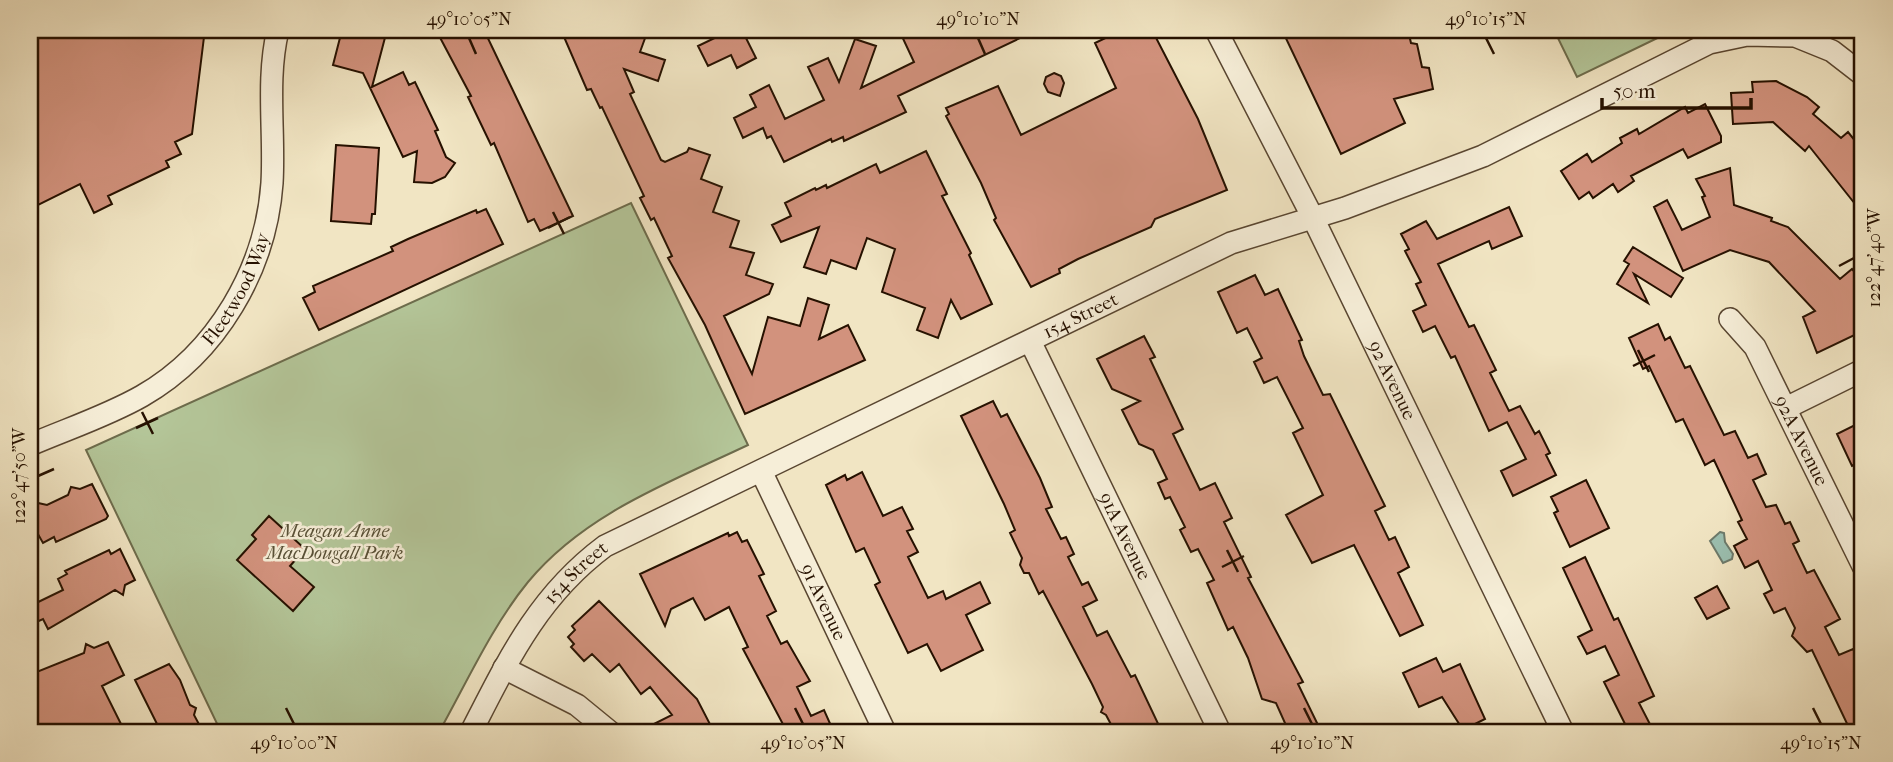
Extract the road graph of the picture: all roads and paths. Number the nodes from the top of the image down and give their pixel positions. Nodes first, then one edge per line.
1 (278, 30) edge
2 (1216, 30) edge
3 (1863, 75) edge
4 (1313, 218) junction
5 (1730, 319) dead end
6 (1030, 341) junction
7 (1863, 370) edge
8 (1786, 408) junction
9 (30, 444) edge
10 (761, 471) junction
11 (1863, 566) edge
12 (504, 668) junction
13 (471, 732) edge
14 (610, 732) edge
15 (885, 732) edge
16 (1220, 732) edge
17 (1563, 732) edge

1 - 9 street, Fleetwood Way
2 - 4 street, 92 Avenue
3 - 4 street, 154 Street
4 - 6 street, 154 Street
4 - 17 street, 92 Avenue
5 - 8 street, 92A Avenue
6 - 10 street, 154 Street
6 - 16 street, 91A Avenue
7 - 8 street
8 - 11 street, 92A Avenue
10 - 12 street, 154 Street
10 - 15 street, 91 Avenue
12 - 13 street, 154 Street
12 - 14 street

